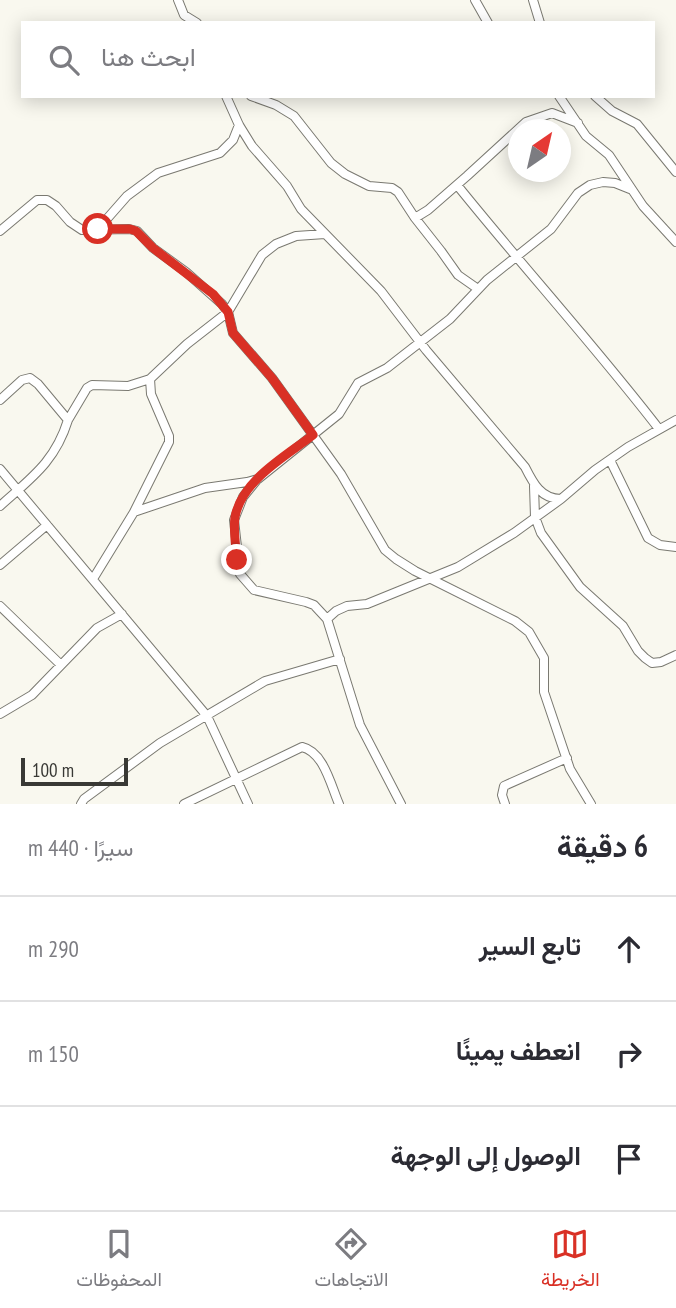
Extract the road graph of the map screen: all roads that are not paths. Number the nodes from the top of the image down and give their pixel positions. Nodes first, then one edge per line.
1 (178, 0) edge
2 (475, 0) edge
3 (533, 0) edge
4 (194, 21) edge
5 (487, 21) edge
6 (539, 21) edge
7 (227, 98) edge
8 (257, 98) edge
9 (561, 98) edge
10 (597, 98) edge
11 (578, 123) junction
12 (239, 125) junction
13 (676, 172) edge
14 (457, 185) junction
15 (631, 189) junction
16 (415, 218) junction
17 (98, 229) junction
18 (0, 231) edge
19 (325, 234) junction
20 (676, 242) edge
21 (515, 257) junction
22 (478, 289) junction
23 (228, 312) junction
24 (420, 343) junction
25 (150, 379) junction
26 (0, 400) edge
27 (68, 420) junction
28 (674, 423) edge
29 (659, 429) junction
30 (313, 435) junction
31 (610, 460) junction
32 (0, 469) edge
33 (258, 478) junction
34 (534, 486) junction
35 (18, 490) junction
36 (561, 499) junction
37 (0, 506) edge
38 (134, 512) junction
39 (536, 517) junction
40 (47, 525) junction
41 (676, 547) edge
42 (0, 565) edge
43 (431, 578) junction
44 (93, 579) junction
45 (0, 606) edge
46 (122, 614) junction
47 (327, 619) junction
48 (676, 655) edge
49 (340, 659) junction
50 (61, 665) junction
51 (0, 715) edge
52 (207, 716) junction
53 (567, 758) junction
54 (237, 779) junction
55 (81, 804) edge
56 (184, 804) edge
57 (248, 804) edge
58 (338, 804) edge
59 (401, 804) edge
60 (505, 804) edge
61 (591, 804) edge

1 - 4 street
2 - 5 street
3 - 6 street
7 - 12 street
8 - 16 street
9 - 11 street
10 - 13 street
11 - 14 street
11 - 15 street
12 - 17 street
12 - 19 street
14 - 16 street
14 - 21 street
15 - 20 street
15 - 21 street
16 - 22 street
17 - 18 street
17 - 23 street
19 - 23 street
19 - 24 street
21 - 22 street
21 - 29 street
22 - 24 street
23 - 25 street
23 - 30 street
24 - 30 street
24 - 34 street
25 - 27 street
25 - 38 street
26 - 27 street
27 - 35 street
28 - 29 street
29 - 31 street
30 - 33 street
30 - 43 street
31 - 36 street
31 - 41 street
32 - 35 street
33 - 38 street
33 - 47 street
34 - 36 street
34 - 39 street
35 - 37 street
35 - 40 street
36 - 39 street
38 - 44 street
39 - 43 street
39 - 48 street
40 - 42 street
40 - 44 street
43 - 47 street
43 - 53 street
44 - 46 street
45 - 50 street
46 - 50 street
46 - 52 street
47 - 49 street
49 - 52 street
49 - 59 street
50 - 51 street
52 - 54 street
52 - 55 street
53 - 60 street
53 - 61 street
54 - 56 street
54 - 57 street
54 - 58 street

